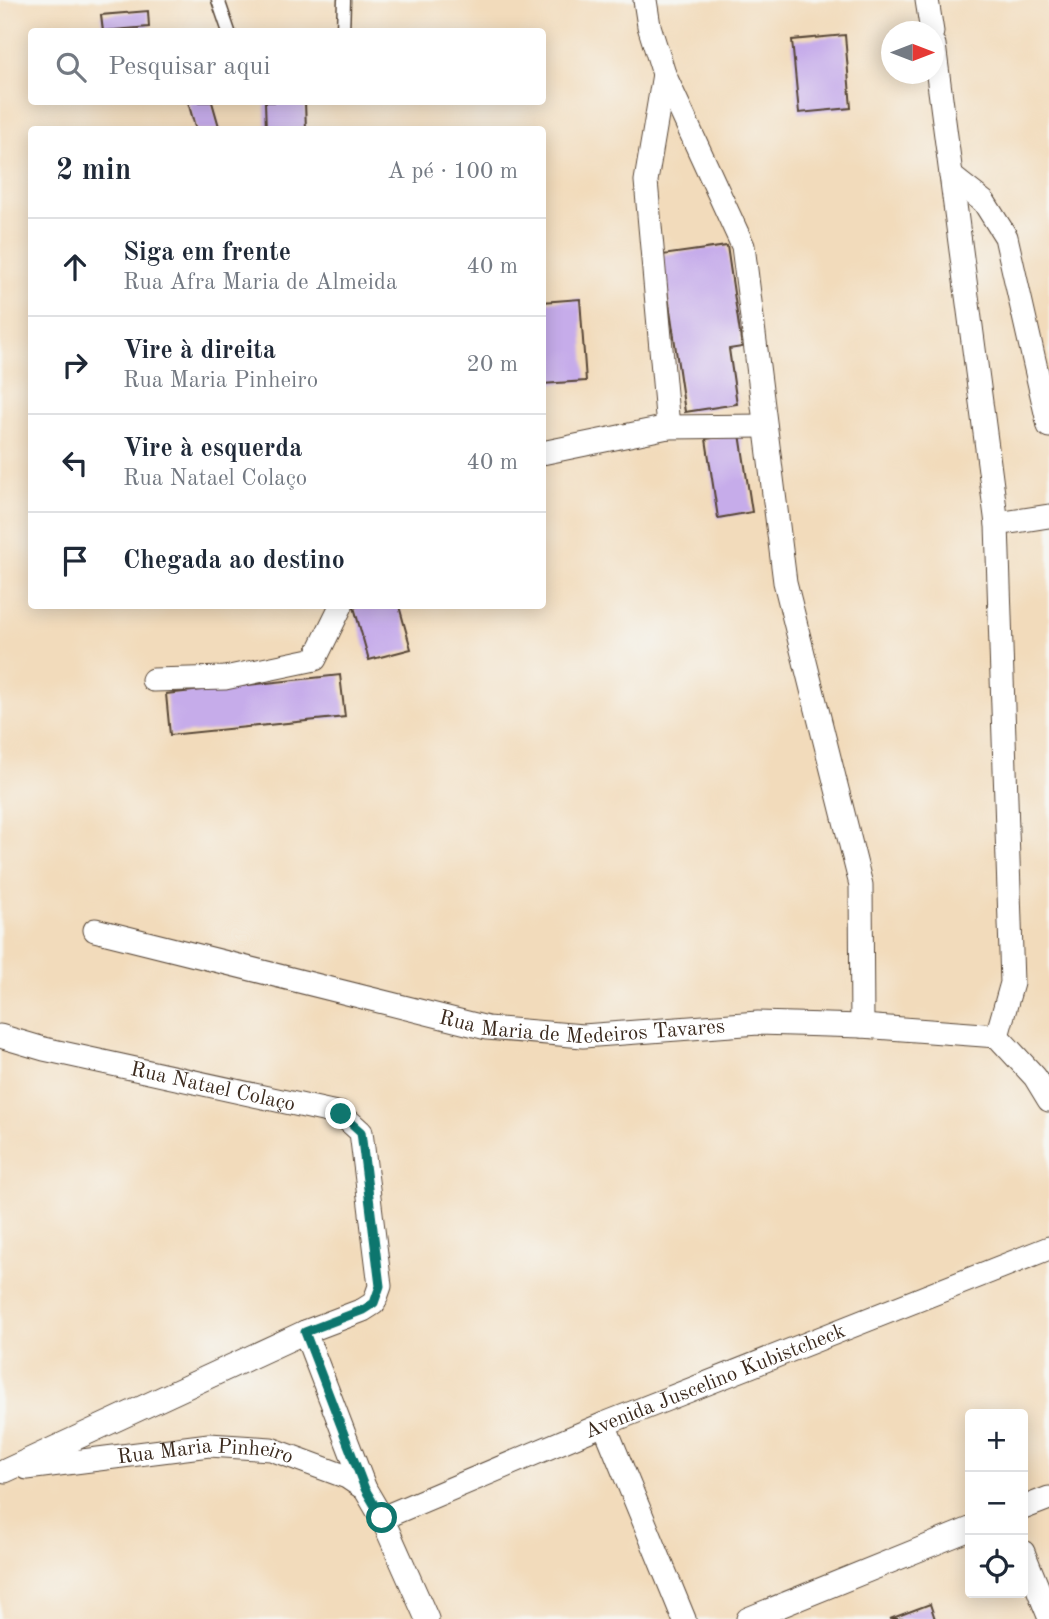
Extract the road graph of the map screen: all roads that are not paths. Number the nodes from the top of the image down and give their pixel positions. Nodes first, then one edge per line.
1 (218, 0) edge
2 (344, 0) edge
3 (645, 0) edge
4 (927, 0) edge
5 (930, 21) edge
6 (228, 28) edge
7 (343, 28) edge
8 (664, 74) junction
9 (938, 84) edge
10 (951, 176) junction
11 (765, 426) junction
12 (1049, 426) edge
13 (668, 427) junction
14 (546, 452) edge
15 (1049, 516) edge
16 (997, 524) junction
17 (340, 609) edge
18 (152, 680) dead end
19 (94, 930) dead end
20 (862, 1026) junction
21 (0, 1036) edge
22 (997, 1036) junction
23 (1049, 1100) edge
24 (1049, 1248) edge
25 (363, 1310) joint
26 (305, 1332) junction
27 (604, 1424) junction
28 (2, 1471) edge
29 (365, 1489) junction
30 (1049, 1498) edge
31 (1028, 1506) edge
32 (382, 1518) junction
33 (965, 1532) edge
34 (1028, 1564) edge
35 (1049, 1616) edge
36 (427, 1619) edge
37 (684, 1619) edge
38 (748, 1619) edge

1 - 6 lane
2 - 7 lane
3 - 8 street
4 - 5 street
8 - 11 street
8 - 13 street
9 - 10 street
10 - 12 street
10 - 16 street
11 - 13 street
11 - 20 street
13 - 14 street
15 - 16 street
16 - 22 street
17 - 18 street
19 - 20 street, Rua Maria de Medeiros Tavares
20 - 22 street, Rua Maria de Medeiros Tavares
21 - 25 street, Rua Natael Colaço
22 - 23 street
24 - 27 street, Avenida Juscelino Kubistcheck
25 - 26 street, Rua Maria Pinheiro
26 - 28 street, Rua Maria Pinheiro
26 - 29 street
27 - 32 street, Avenida Juscelino Kubistcheck
27 - 37 street
28 - 29 street, Rua Maria Pinheiro
29 - 32 street, Rua Maria Pinheiro
30 - 31 street
32 - 36 street, Rua Maria Pinheiro
33 - 38 street
34 - 35 street

